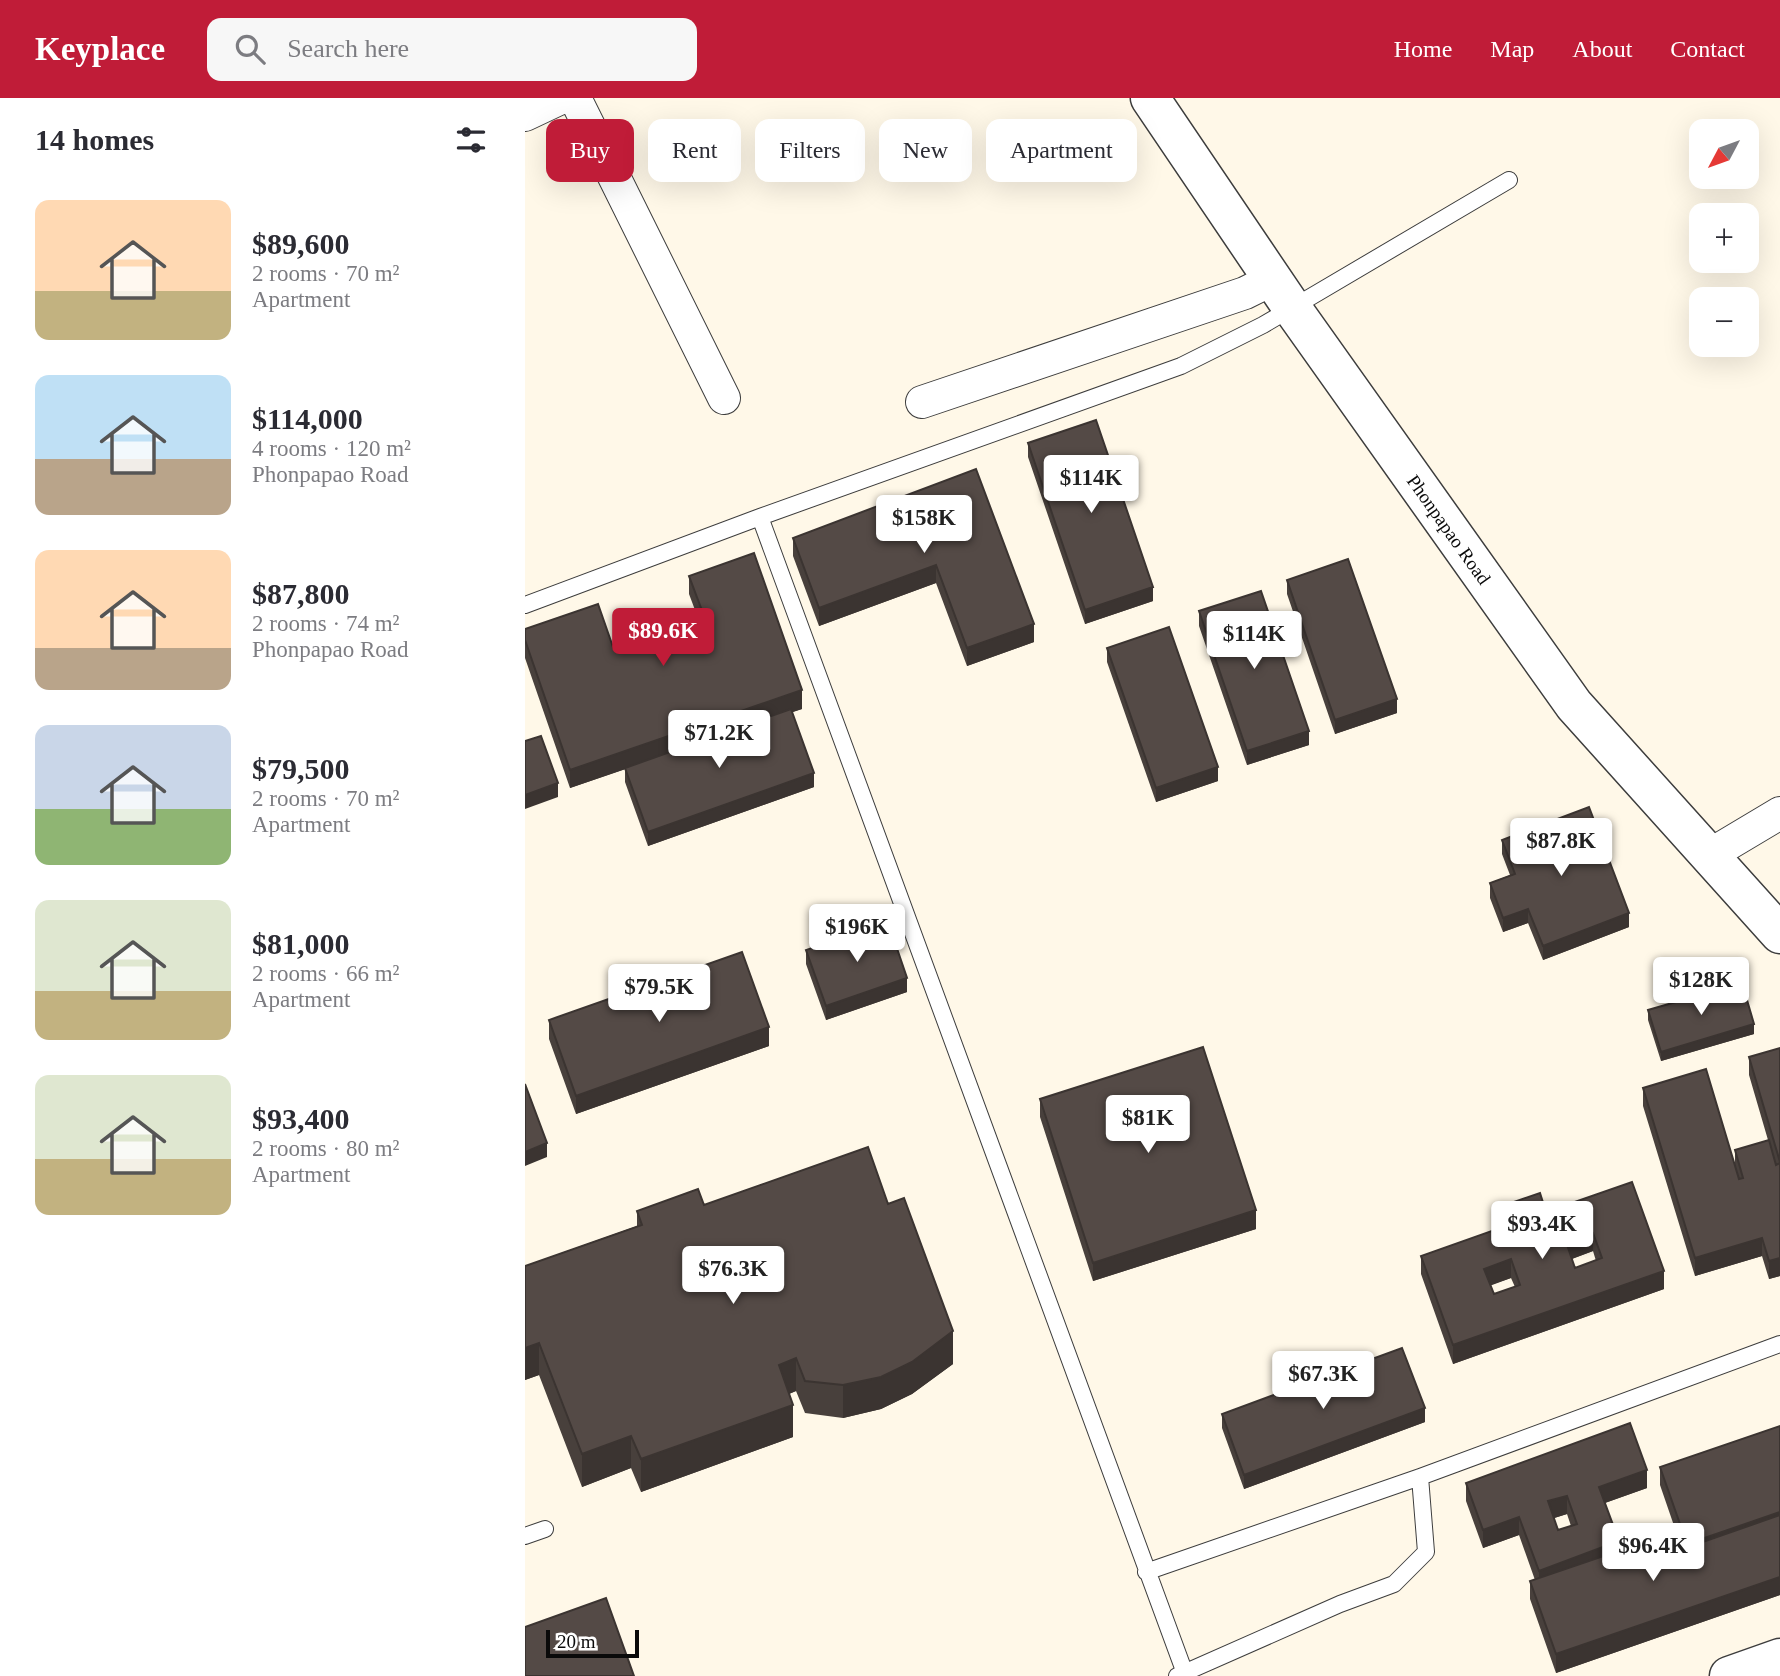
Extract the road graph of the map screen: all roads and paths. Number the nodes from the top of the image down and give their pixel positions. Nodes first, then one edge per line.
1 (561, 98) edge
2 (575, 98) edge
3 (1150, 98) edge
4 (525, 115) edge
5 (1509, 180) dead end
6 (1282, 294) junction
7 (724, 398) dead end
8 (922, 402) dead end
9 (760, 517) junction
10 (525, 605) edge
11 (1780, 813) edge
12 (1708, 856) junction
13 (1780, 934) edge
14 (1780, 1345) edge
15 (1420, 1477) junction
16 (545, 1529) dead end
17 (525, 1536) edge
18 (1146, 1572) junction
19 (1780, 1658) edge
20 (1182, 1675) edge
21 (1728, 1676) edge

1 - 4 street
2 - 7 street
3 - 6 street, Phonpapao Road
5 - 6 lane
6 - 8 street
6 - 9 lane
6 - 12 street, Phonpapao Road
9 - 10 lane
9 - 18 lane
11 - 12 street
12 - 13 street, Phonpapao Road
14 - 15 lane
15 - 18 lane
15 - 20 lane
16 - 17 lane
18 - 20 lane
19 - 21 street

